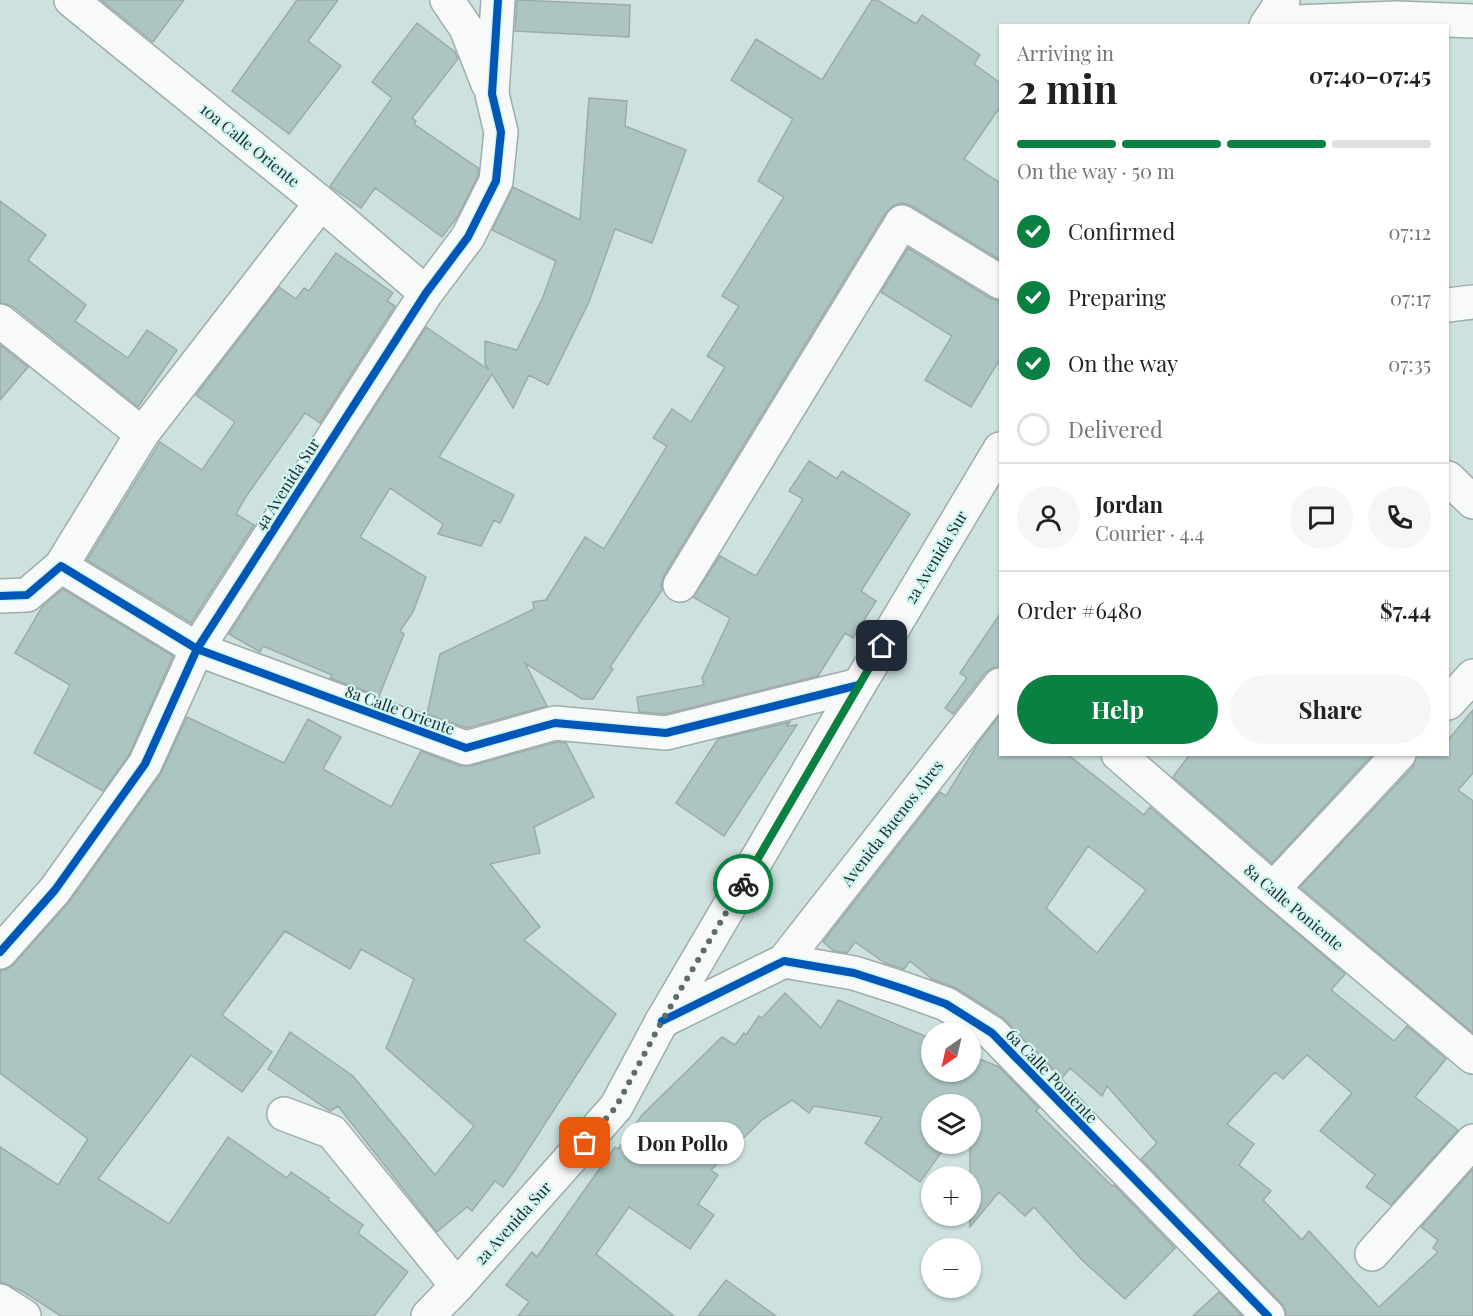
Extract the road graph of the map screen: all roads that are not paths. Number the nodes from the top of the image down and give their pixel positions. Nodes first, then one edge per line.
1 (71, 0) edge
2 (447, 0) edge
3 (498, 0) edge
4 (1272, 16) edge
5 (1473, 21) edge
6 (492, 94) junction
7 (321, 203) junction
8 (999, 281) edge
9 (426, 294) junction
10 (1473, 302) edge
11 (1449, 305) edge
12 (0, 321) edge
13 (142, 434) junction
14 (999, 451) edge
15 (1449, 479) edge
16 (1473, 501) edge
17 (62, 566) junction
18 (680, 585) dead end
19 (0, 596) edge
20 (197, 649) junction
21 (1473, 676) edge
22 (859, 685) junction
23 (999, 686) edge
24 (1449, 702) edge
25 (1120, 756) edge
26 (1397, 756) edge
27 (1273, 889) junction
28 (0, 952) edge
29 (784, 961) junction
30 (662, 1021) junction
31 (1473, 1057) edge
32 (284, 1114) dead end
33 (1473, 1141) edge
34 (1372, 1254) dead end
35 (457, 1286) junction
36 (0, 1301) edge
37 (24, 1316) edge
38 (428, 1316) edge
39 (1268, 1316) edge

1 - 7 street, 10a Calle Oriente
2 - 6 street
3 - 6 street, 4a Avenida Sur
4 - 5 street
6 - 9 street, 4a Avenida Sur
7 - 9 street, 10a Calle Oriente
7 - 13 street
8 - 18 street
9 - 20 street, 4a Avenida Sur
10 - 11 street
12 - 13 street
13 - 17 street
14 - 22 street, 2a Avenida Sur
15 - 16 street
17 - 19 street
17 - 20 street, 8a Calle Oriente
20 - 22 street, 8a Calle Oriente
20 - 28 street, 4a Avenida Sur
21 - 24 street
22 - 30 street, 2a Avenida Sur
23 - 29 street, Avenida Buenos Aires
25 - 27 street, 8a Calle Poniente
26 - 27 street
27 - 31 street, 8a Calle Poniente
29 - 30 street
29 - 39 street, 6a Calle Poniente
30 - 35 street, 2a Avenida Sur
32 - 35 street
33 - 34 street
35 - 38 street, 2a Avenida Sur
36 - 37 street

